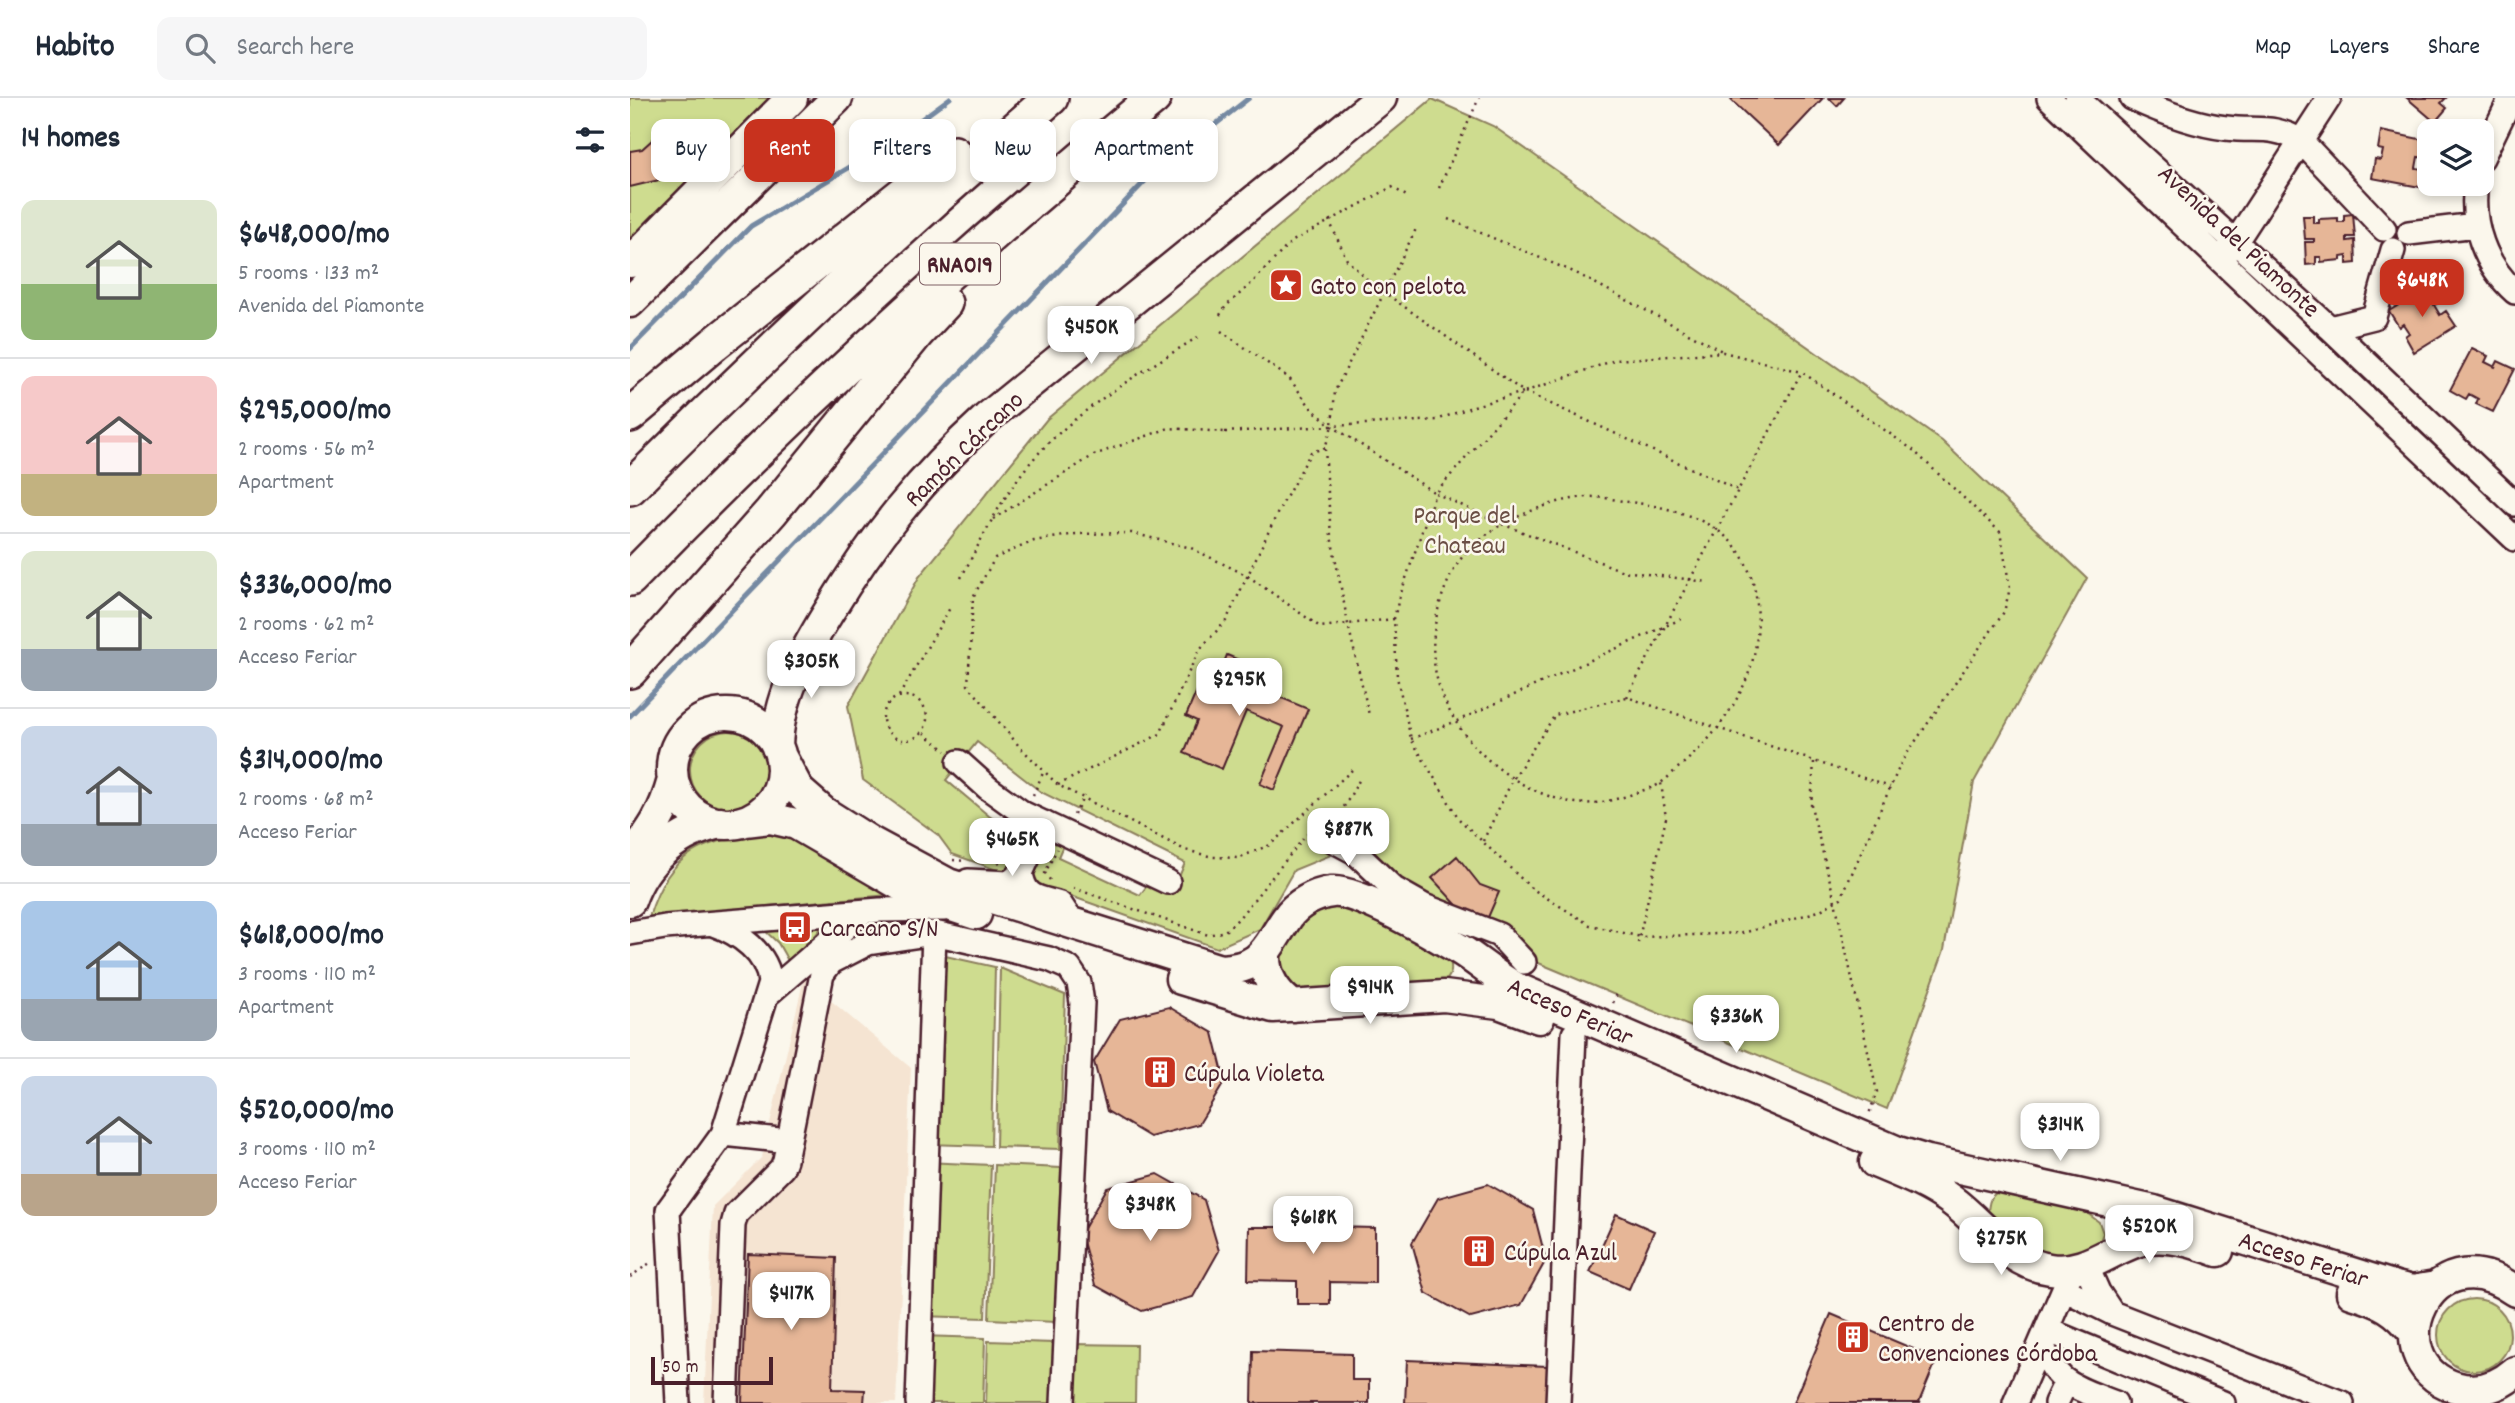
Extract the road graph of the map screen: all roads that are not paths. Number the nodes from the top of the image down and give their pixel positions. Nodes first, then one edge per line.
1 (792, 98) edge
2 (837, 98) edge
3 (1021, 98) edge
4 (1051, 98) edge
5 (1154, 98) edge
6 (1381, 98) edge
7 (2049, 98) edge
8 (2077, 98) edge
9 (2132, 98) edge
10 (2329, 98) edge
11 (2511, 98) edge
12 (2494, 133) edge
13 (2301, 141) junction
14 (1056, 180) edge
15 (1053, 182) joint
16 (2476, 196) edge
17 (2476, 225) junction
18 (2384, 229) dead end
19 (2409, 233) dead end
20 (2393, 250) dead end
21 (2227, 251) junction
22 (630, 262) edge
23 (2515, 292) edge
24 (630, 302) edge
25 (2330, 328) junction
26 (630, 415) edge
27 (630, 488) edge
28 (2515, 504) edge
29 (2515, 539) edge
30 (630, 579) edge
31 (809, 645) junction
32 (630, 671) edge
33 (716, 715) junction
34 (779, 752) junction
35 (959, 762) road end
36 (673, 780) junction
37 (733, 822) junction
38 (1044, 824) junction
39 (1327, 837) road end
40 (630, 859) edge
41 (1021, 873) junction
42 (1168, 882) dead end
43 (954, 884) junction
44 (630, 901) edge
45 (872, 911) junction
46 (713, 924) junction
47 (1074, 925) junction
48 (630, 933) edge
49 (924, 934) junction
50 (1460, 950) junction
51 (1265, 954) junction
52 (1524, 962) dead end
53 (768, 994) junction
54 (1444, 996) junction
55 (1293, 1006) junction
56 (1574, 1034) junction
57 (723, 1134) junction
58 (789, 1140) junction
59 (2003, 1177) junction
60 (2107, 1199) junction
61 (1978, 1224) junction
62 (2114, 1252) junction
63 (2074, 1274) junction
64 (2481, 1274) junction
65 (2515, 1280) edge
66 (2436, 1287) junction
67 (2515, 1291) edge
68 (2112, 1313) junction
69 (2415, 1333) junction
70 (2044, 1335) junction
71 (2504, 1382) edge
72 (2061, 1393) edge
73 (2452, 1394) edge
74 (678, 1403) edge
75 (726, 1403) edge
76 (918, 1403) edge
77 (1063, 1403) edge
78 (1558, 1403) edge
79 (2015, 1403) edge
80 (2115, 1403) edge
81 (2223, 1403) edge
82 (2342, 1403) edge

1 - 22 main road
2 - 24 main road
3 - 26 highway
4 - 27 highway, RNA019
5 - 14 highway, RNA019
6 - 31 main road, Ramón Cárcano
7 - 21 street, Avenida del Piamonte
8 - 21 street, Avenida del Piamonte
9 - 13 street
10 - 13 street
11 - 12 street
13 - 18 street
13 - 21 street
15 - 30 highway, RNA019
15 - 32 highway
16 - 17 street
17 - 19 street
17 - 23 street
20 - 25 street
21 - 25 street, Avenida del Piamonte
21 - 29 street, Avenida del Piamonte
25 - 28 street, Avenida del Piamonte
31 - 33 main road, Ramón Cárcano
31 - 34 main road, Ramón Cárcano
33 - 34 main road
33 - 36 main road
34 - 37 main road
34 - 43 main road, Acceso Feriar
35 - 38 street
36 - 37 main road
36 - 40 main road
37 - 43 main road, Acceso Feriar
37 - 44 main road
38 - 41 street
38 - 42 street
39 - 52 street
41 - 43 street
41 - 47 street
43 - 45 street
43 - 47 main road, Acceso Feriar
43 - 55 main road, Acceso Feriar
45 - 46 street
45 - 49 street
45 - 53 street
46 - 48 street
46 - 53 street
47 - 51 main road, Acceso Feriar
49 - 58 street
49 - 76 street
49 - 77 street
50 - 51 main road, Acceso Feriar
50 - 54 main road
50 - 59 main road, Acceso Feriar
51 - 55 main road
53 - 57 street
54 - 55 main road, Acceso Feriar
54 - 56 main road, Acceso Feriar
56 - 61 main road, Acceso Feriar
56 - 78 street
57 - 58 street
57 - 74 street
58 - 75 street
59 - 60 main road, Acceso Feriar
59 - 61 main road
60 - 62 main road
60 - 66 main road, Acceso Feriar
61 - 63 main road, Acceso Feriar
62 - 63 main road, Acceso Feriar
62 - 69 main road, Acceso Feriar
63 - 68 street
63 - 68 street
63 - 70 street
64 - 65 main road
64 - 66 main road, Acceso Feriar
64 - 67 main road
66 - 69 main road
68 - 82 street
69 - 73 main road
70 - 72 street
70 - 79 street
70 - 81 street
71 - 73 main road
72 - 80 street

